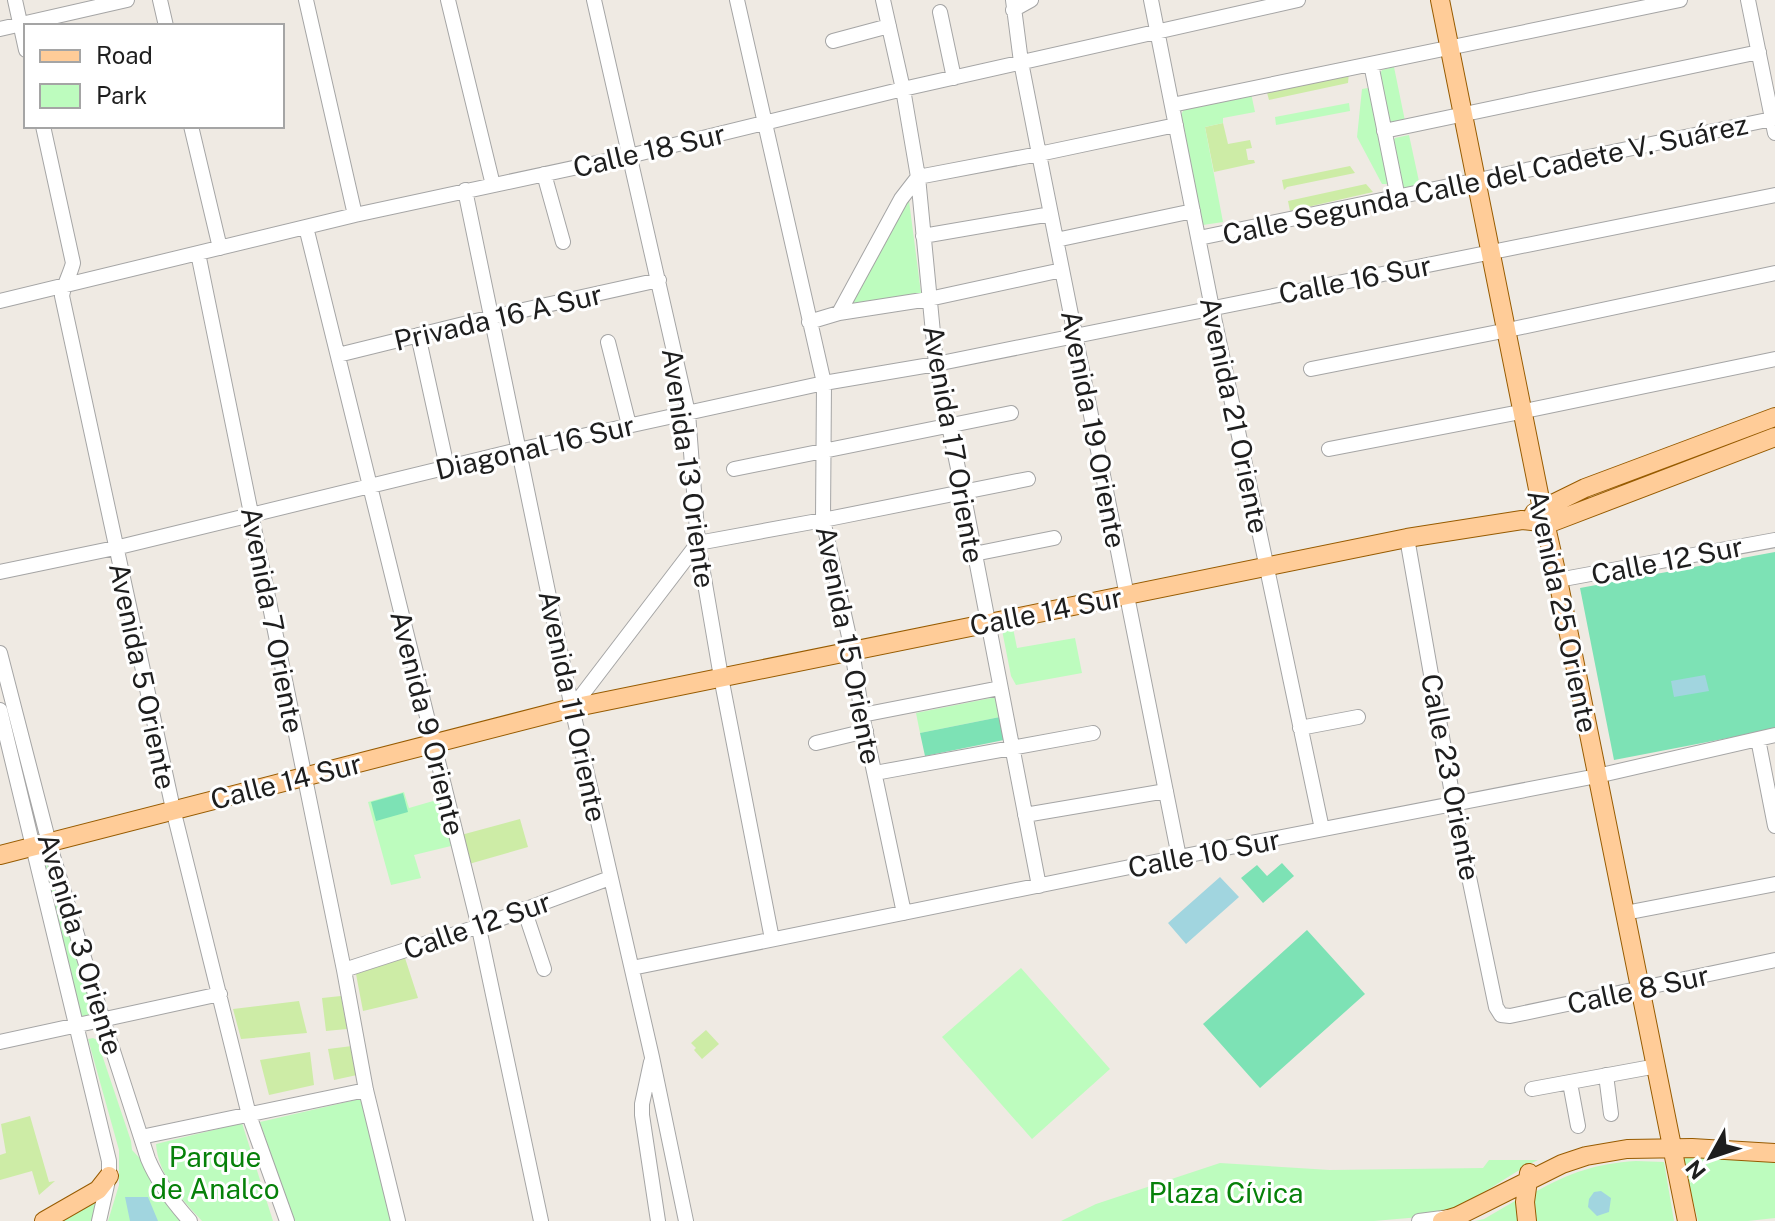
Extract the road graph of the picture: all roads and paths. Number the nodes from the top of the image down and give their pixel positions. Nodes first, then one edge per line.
1 (15, 0) edge
2 (127, 0) edge
3 (160, 0) edge
4 (306, 0) edge
5 (448, 0) edge
6 (594, 0) edge
7 (737, 0) edge
8 (883, 0) edge
9 (1031, 0) edge
10 (1151, 0) edge
11 (1298, 0) edge
12 (1440, 0) edge
13 (1680, 0) edge
14 (1748, 0) edge
15 (1013, 5) edge
16 (940, 12) dead end
17 (20, 24) junction
18 (166, 24) edge
19 (889, 26) junction
20 (0, 29) edge
21 (1157, 32) junction
22 (24, 41) edge
23 (833, 41) dead end
24 (1451, 47) junction
25 (1759, 52) junction
26 (1021, 62) junction
27 (1371, 64) junction
28 (954, 78) junction
29 (903, 89) junction
30 (1772, 100) edge
31 (1172, 105) junction
32 (1463, 113) junction
33 (764, 123) junction
34 (1176, 125) junction
35 (1774, 126) edge
36 (43, 128) edge
37 (191, 128) edge
38 (1384, 131) junction
39 (1039, 154) junction
40 (629, 156) junction
41 (544, 174) junction
42 (918, 177) junction
43 (1476, 182) junction
44 (493, 185) junction
45 (465, 190) junction
46 (1775, 195) edge
47 (1398, 198) junction
48 (1193, 211) junction
49 (1051, 214) junction
50 (355, 215) junction
51 (306, 227) junction
52 (923, 236) junction
53 (1199, 238) junction
54 (1056, 240) junction
55 (563, 242) dead end
56 (220, 248) junction
57 (1491, 252) junction
58 (198, 253) junction
59 (1062, 270) junction
60 (1775, 273) edge
61 (659, 280) junction
62 (64, 286) junction
63 (929, 299) junction
64 (0, 301) edge
65 (1212, 308) junction
66 (839, 313) junction
67 (492, 317) junction
68 (809, 322) junction
69 (1507, 330) junction
70 (418, 335) junction
71 (1075, 336) junction
72 (608, 342) dead end
73 (338, 355) junction
74 (1775, 359) edge
75 (936, 364) junction
76 (1311, 369) dead end
77 (824, 383) junction
78 (1523, 411) junction
79 (688, 413) junction
80 (1011, 413) dead end
81 (1775, 417) edge
82 (629, 425) junction
83 (949, 426) junction
84 (1775, 437) edge
85 (1329, 449) dead end
86 (518, 450) junction
87 (824, 452) junction
88 (447, 467) junction
89 (734, 469) dead end
90 (1028, 479) dead end
91 (371, 487) junction
92 (963, 492) junction
93 (252, 515) junction
94 (1543, 516) junction
95 (823, 520) junction
96 (1054, 538) dead end
97 (1407, 538) junction
98 (1775, 540) edge
99 (698, 543) junction
100 (115, 548) junction
101 (974, 554) junction
102 (1266, 566) junction
103 (0, 572) edge
104 (1558, 580) junction
105 (1127, 595) junction
106 (987, 623) junction
107 (852, 650) junction
108 (0, 653) edge
109 (721, 677) junction
110 (1000, 688) junction
111 (572, 708) junction
112 (0, 710) edge
113 (862, 715) junction
114 (1358, 717) dead end
115 (1300, 728) junction
116 (866, 731) junction
117 (1093, 733) dead end
118 (1775, 735) edge
119 (1758, 739) junction
120 (816, 743) dead end
121 (433, 745) junction
122 (1012, 747) junction
123 (875, 773) junction
124 (304, 776) junction
125 (1597, 776) junction
126 (1166, 791) junction
127 (1454, 805) junction
128 (1773, 807) edge
129 (173, 809) junction
130 (1025, 815) junction
131 (1775, 826) edge
132 (1322, 829) junction
133 (41, 845) junction
134 (0, 855) edge
135 (1179, 857) junction
136 (610, 878) junction
137 (1775, 884) edge
138 (1039, 886) junction
139 (524, 909) junction
140 (904, 913) junction
141 (1625, 913) junction
142 (478, 926) junction
143 (772, 939) junction
144 (1775, 960) edge
145 (632, 968) junction
146 (544, 969) dead end
147 (344, 970) junction
148 (1641, 988) junction
149 (220, 994) junction
150 (1501, 1015) joint
151 (103, 1020) junction
152 (75, 1026) junction
153 (0, 1042) edge
154 (652, 1057) junction
155 (1657, 1066) junction
156 (1606, 1075) junction
157 (1570, 1083) junction
158 (1532, 1089) dead end
159 (366, 1090) junction
160 (1611, 1114) dead end
161 (249, 1115) junction
162 (1578, 1126) dead end
163 (141, 1137) junction
164 (1673, 1148) junction
165 (1775, 1153) edge
166 (109, 1176) junction
167 (1527, 1182) junction
168 (1450, 1218) edge
169 (44, 1221) edge
170 (99, 1221) edge
171 (190, 1221) edge
172 (287, 1221) edge
173 (398, 1221) edge
174 (541, 1221) edge
175 (658, 1221) edge
176 (686, 1221) edge
177 (1419, 1221) edge
178 (1527, 1221) edge
179 (1687, 1221) edge

1 - 17 street
2 - 17 street
3 - 18 street
4 - 50 street
5 - 44 street
6 - 40 street, Avenida 13 Oriente
7 - 33 street, Avenida 15 Oriente
8 - 19 street, Avenida 17 Oriente
9 - 15 street
10 - 21 street, Avenida 21 Oriente
11 - 21 street, Calle 18 Sur
12 - 24 main road, Avenida 25 Oriente
13 - 24 street
14 - 25 street
15 - 26 street, Avenida 19 Oriente
16 - 28 street
17 - 20 street
17 - 22 street
19 - 23 street
19 - 29 street, Avenida 17 Oriente
21 - 26 street, Calle 18 Sur
21 - 31 street, Avenida 21 Oriente
24 - 27 street
24 - 32 main road, Avenida 25 Oriente
25 - 30 street
25 - 32 street
26 - 28 street, Calle 18 Sur
26 - 39 street, Avenida 19 Oriente
27 - 31 street
27 - 38 street
28 - 29 street, Calle 18 Sur
29 - 33 street, Calle 18 Sur
29 - 42 street, Avenida 17 Oriente
30 - 35 street
31 - 34 street, Avenida 21 Oriente
32 - 38 street
32 - 43 main road, Avenida 25 Oriente
33 - 40 street, Calle 18 Sur
33 - 68 street, Avenida 15 Oriente
34 - 39 street
34 - 48 street, Avenida 21 Oriente
35 - 43 street, Calle Segunda Calle del Cadete V. Suárez
36 - 62 street, Avenida 5 Oriente
37 - 56 street
38 - 47 street
39 - 42 street
39 - 49 street, Avenida 19 Oriente
40 - 41 street, Calle 18 Sur
40 - 61 street, Avenida 13 Oriente
41 - 44 street, Calle 18 Sur
41 - 55 street
42 - 52 street, Avenida 17 Oriente
42 - 66 street
43 - 47 street, Calle Segunda Calle del Cadete V. Suárez
43 - 57 main road, Avenida 25 Oriente
44 - 45 street, Calle 18 Sur
45 - 50 street, Calle 18 Sur
45 - 67 street, Avenida 11 Oriente
46 - 57 street, Calle 16 Sur
47 - 53 street, Calle Segunda Calle del Cadete V. Suárez
48 - 53 street, Avenida 21 Oriente
48 - 54 street
49 - 52 street
49 - 54 street, Avenida 19 Oriente
50 - 51 street, Calle 18 Sur
51 - 56 street, Calle 18 Sur
51 - 73 street, Avenida 9 Oriente
52 - 63 street, Avenida 17 Oriente
53 - 65 street, Avenida 21 Oriente
54 - 59 street, Avenida 19 Oriente
56 - 58 street, Calle 18 Sur
57 - 65 street, Calle 16 Sur
57 - 69 main road, Avenida 25 Oriente
58 - 62 street, Calle 18 Sur
58 - 93 street, Avenida 7 Oriente
59 - 63 street
59 - 71 street, Avenida 19 Oriente
60 - 69 street
61 - 67 street, Privada 16 A Sur
61 - 79 street, Avenida 13 Oriente
62 - 64 street, Calle 18 Sur
62 - 100 street, Avenida 5 Oriente
63 - 66 street
63 - 75 street, Avenida 17 Oriente
65 - 71 street, Calle 16 Sur
65 - 102 street, Avenida 21 Oriente
66 - 68 street
67 - 70 street, Privada 16 A Sur
67 - 86 street, Avenida 11 Oriente
68 - 77 street, Avenida 15 Oriente
69 - 76 street
69 - 78 main road, Avenida 25 Oriente
70 - 73 street, Privada 16 A Sur
70 - 88 street
71 - 75 street, Calle 16 Sur
71 - 105 street, Avenida 19 Oriente
72 - 82 street
73 - 91 street, Avenida 9 Oriente
74 - 78 street
75 - 77 street, Diagonal 16 Sur
75 - 83 street, Avenida 17 Oriente
77 - 79 street, Diagonal 16 Sur
77 - 87 street, Avenida 15 Oriente
78 - 85 street
78 - 94 main road, Avenida 25 Oriente
79 - 82 street, Diagonal 16 Sur
79 - 99 street, Avenida 13 Oriente
80 - 83 street
81 - 94 main road
82 - 86 street, Diagonal 16 Sur
83 - 87 street
83 - 92 street, Avenida 17 Oriente
84 - 94 main road
86 - 88 street, Diagonal 16 Sur
86 - 111 street, Avenida 11 Oriente
87 - 89 street
87 - 95 street, Avenida 15 Oriente
88 - 91 street, Diagonal 16 Sur
90 - 92 street
91 - 93 street, Diagonal 16 Sur
91 - 121 street, Avenida 9 Oriente
92 - 95 street
92 - 101 street, Avenida 17 Oriente
93 - 100 street, Diagonal 16 Sur
93 - 124 street, Avenida 7 Oriente
94 - 97 main road, Calle 14 Sur
94 - 104 main road, Avenida 25 Oriente
95 - 99 street
95 - 107 street, Avenida 15 Oriente
96 - 101 street
97 - 102 main road, Calle 14 Sur
97 - 127 street, Calle 23 Oriente
98 - 104 street, Calle 12 Sur
99 - 109 street, Avenida 13 Oriente
99 - 111 street
100 - 103 street, Diagonal 16 Sur
100 - 129 street, Avenida 5 Oriente
101 - 106 street, Avenida 17 Oriente
102 - 105 main road, Calle 14 Sur
102 - 115 street, Avenida 21 Oriente
104 - 125 main road, Avenida 25 Oriente
105 - 106 main road, Calle 14 Sur
105 - 126 street, Avenida 19 Oriente
106 - 107 main road, Calle 14 Sur
106 - 110 street, Avenida 17 Oriente
107 - 109 main road, Calle 14 Sur
107 - 113 street, Avenida 15 Oriente
108 - 133 street, Avenida 3 Oriente
109 - 111 main road, Calle 14 Sur
109 - 143 street, Avenida 13 Oriente
110 - 113 street
110 - 122 street, Avenida 17 Oriente
111 - 121 main road, Calle 14 Sur
111 - 136 street, Avenida 11 Oriente
112 - 133 street, Avenida 3 Oriente
113 - 116 street, Avenida 15 Oriente
114 - 115 street
115 - 132 street, Avenida 21 Oriente
116 - 120 street
116 - 123 street, Avenida 15 Oriente
117 - 122 street
118 - 119 street, Calle 10 Sur
119 - 125 street, Calle 10 Sur
119 - 128 street
121 - 124 main road, Calle 14 Sur
121 - 142 street, Avenida 9 Oriente
122 - 123 street
122 - 130 street, Avenida 17 Oriente
123 - 140 street, Avenida 15 Oriente
124 - 129 main road, Calle 14 Sur
124 - 147 street, Avenida 7 Oriente
125 - 127 street, Calle 10 Sur
125 - 141 main road, Avenida 25 Oriente
126 - 130 street
126 - 135 street, Avenida 19 Oriente
127 - 132 street, Calle 10 Sur
127 - 150 street, Calle 23 Oriente
128 - 131 street
129 - 133 main road, Calle 14 Sur
129 - 149 street, Avenida 5 Oriente
130 - 138 street, Avenida 17 Oriente
132 - 135 street, Calle 10 Sur
133 - 134 main road, Calle 14 Sur
133 - 151 street, Avenida 3 Oriente
133 - 152 street, Avenida 3 Oriente
135 - 138 street, Calle 10 Sur
136 - 139 street, Calle 12 Sur
136 - 145 street, Avenida 11 Oriente
137 - 141 street
138 - 140 street, Calle 10 Sur
139 - 142 street, Calle 12 Sur
139 - 146 street
140 - 143 street, Calle 10 Sur
141 - 148 main road, Avenida 25 Oriente
142 - 147 street, Calle 12 Sur
142 - 174 street, Avenida 9 Oriente
143 - 145 street, Calle 10 Sur
144 - 148 street, Calle 8 Sur
145 - 154 street, Avenida 11 Oriente
147 - 159 street, Avenida 7 Oriente
148 - 150 street, Calle 8 Sur
148 - 155 main road, Avenida 25 Oriente
149 - 151 street
149 - 161 street, Avenida 5 Oriente
151 - 152 street
151 - 163 street, Avenida 3 Oriente
152 - 153 street
152 - 166 street, Avenida 3 Oriente
154 - 175 street
154 - 176 street, Avenida 11 Oriente
155 - 156 street
155 - 164 main road, Avenida 25 Oriente
156 - 157 street
156 - 160 street
157 - 158 street
157 - 162 street
159 - 161 street
159 - 173 street, Avenida 7 Oriente
161 - 163 street
161 - 172 street, Avenida 5 Oriente
163 - 171 street, Avenida 3 Oriente
164 - 165 main road
164 - 167 main road
164 - 179 main road, Avenida 25 Oriente
166 - 169 main road
166 - 170 street, Avenida 3 Oriente
167 - 168 main road
167 - 178 main road
168 - 177 street

